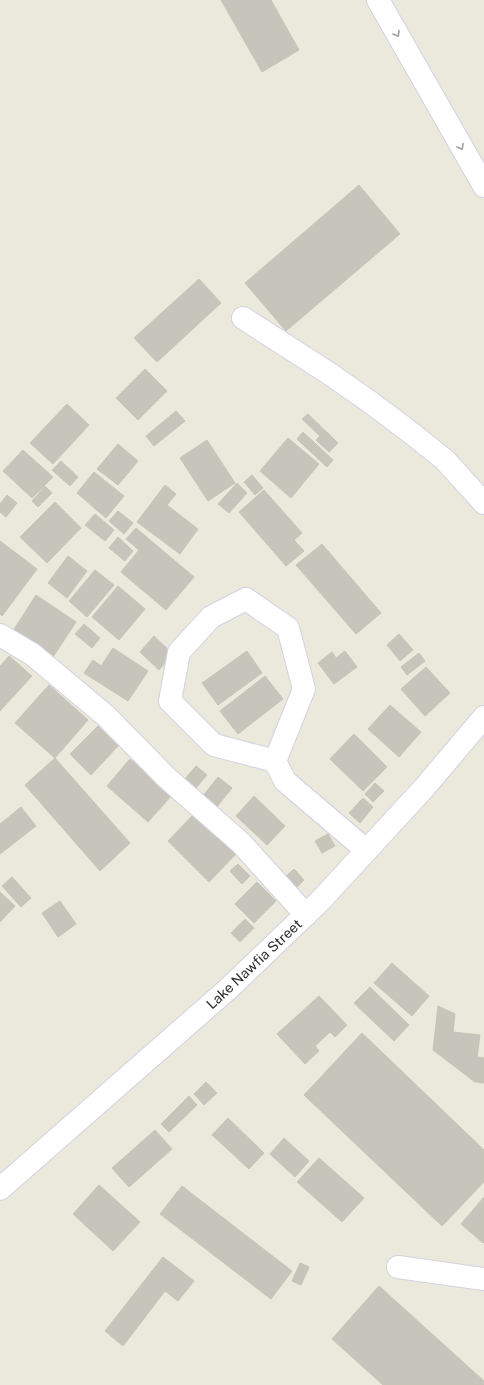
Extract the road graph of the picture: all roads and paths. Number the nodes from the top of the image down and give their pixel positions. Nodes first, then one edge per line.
1 (378, 0) edge
2 (484, 186) edge
3 (243, 318) dead end
4 (484, 503) edge
5 (0, 635) edge
6 (484, 717) edge
7 (275, 761) junction
8 (366, 850) junction
9 (306, 915) junction
10 (0, 1189) edge
11 (398, 1266) dead end
12 (484, 1279) edge

1 -> 2 street
3 - 4 street
5 - 9 street
6 - 8 street, Lake Nawfia Street
7 - 7 street
7 - 8 street
8 - 9 street, Lake Nawfia Street
9 - 10 street, Lake Nawfia Street
11 - 12 street

